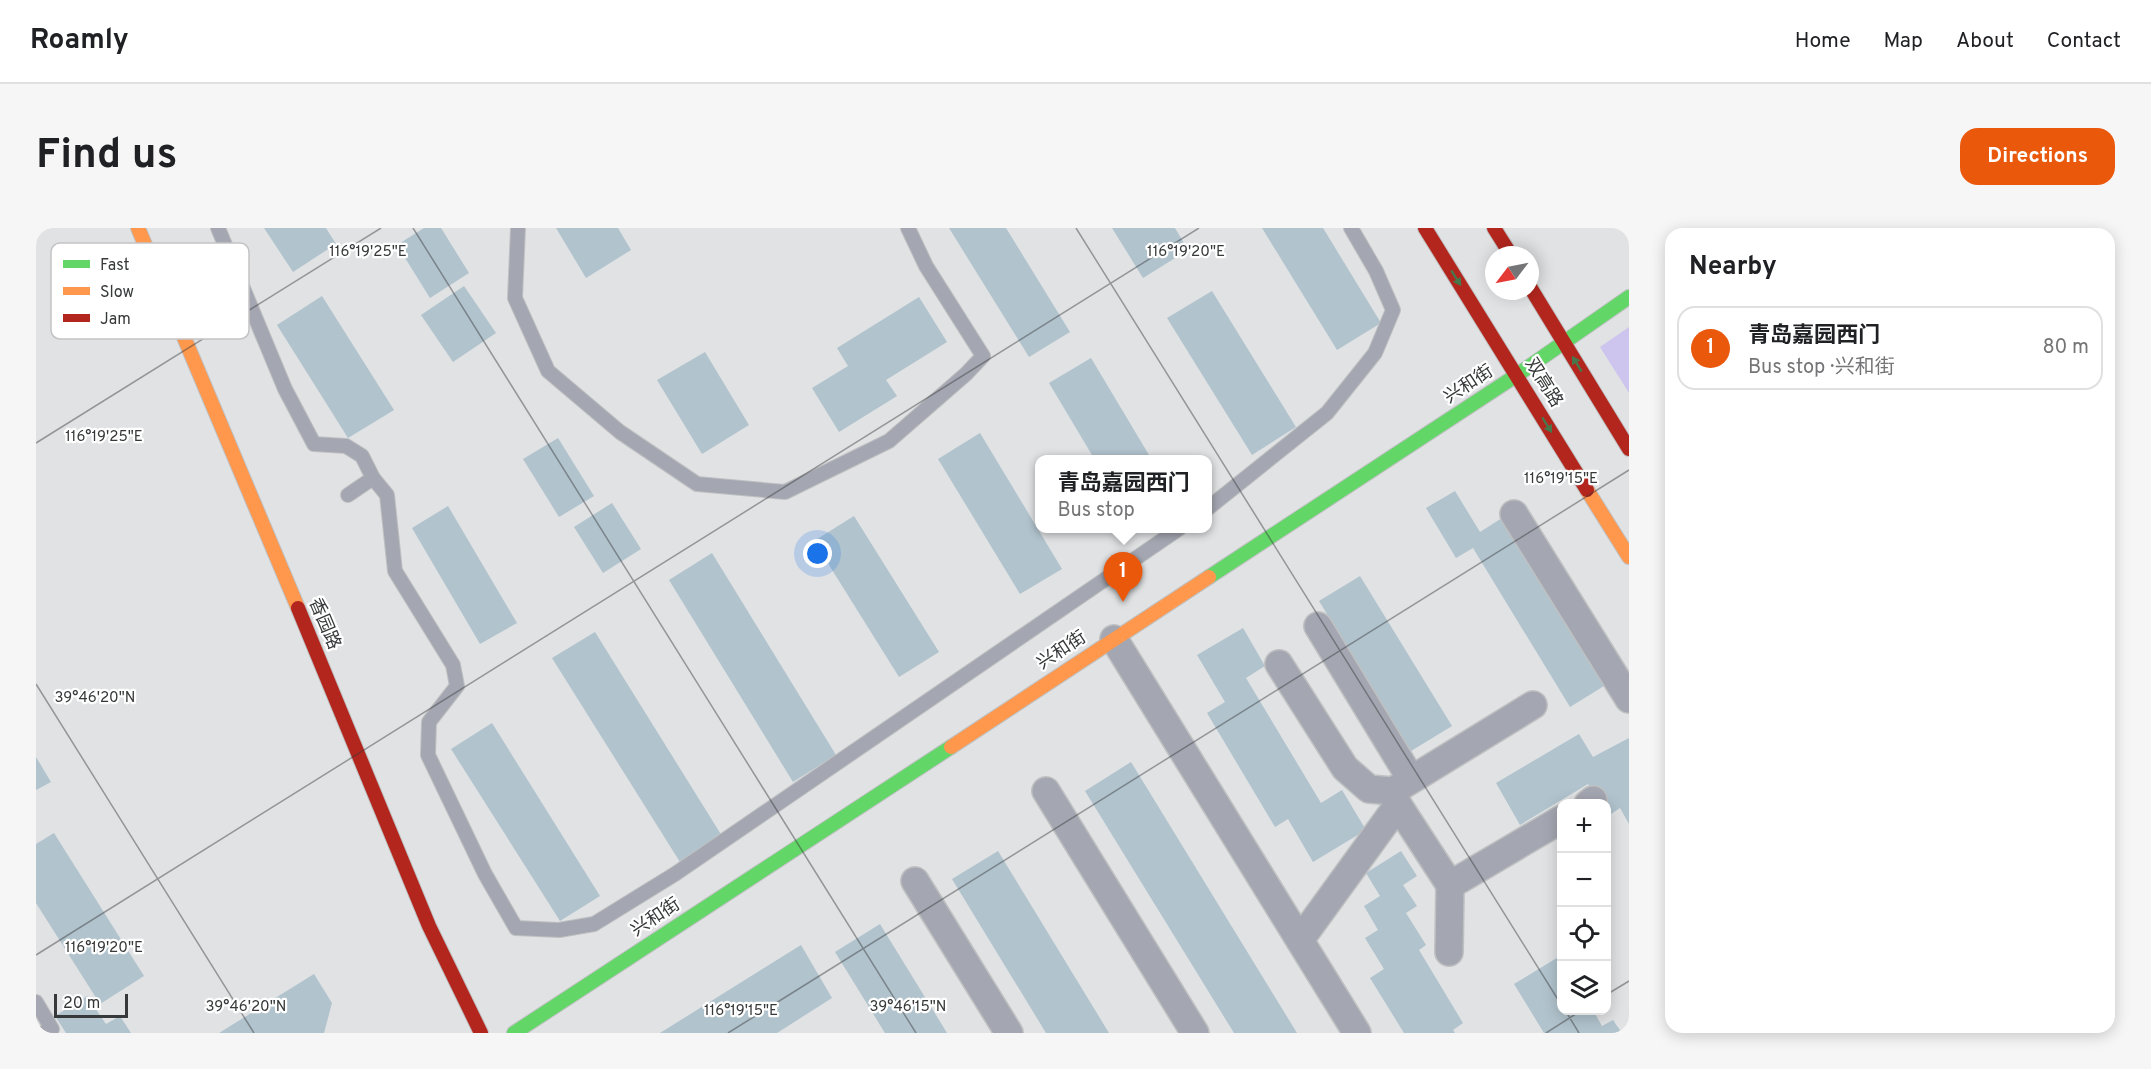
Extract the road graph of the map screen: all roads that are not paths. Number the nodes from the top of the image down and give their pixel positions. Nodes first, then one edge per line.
1 (138, 228) edge
2 (219, 228) edge
3 (518, 228) edge
4 (908, 228) edge
5 (1351, 228) edge
6 (1425, 228) edge
7 (1494, 228) edge
8 (144, 243) edge
9 (225, 243) edge
10 (1505, 246) edge
11 (1629, 297) edge
12 (1538, 300) edge
13 (249, 301) edge
14 (185, 339) edge
15 (1564, 343) junction
16 (1517, 375) junction
17 (1629, 449) edge
18 (373, 478) junction
19 (348, 495) dead end
20 (1212, 504) edge
21 (1514, 514) dead end
22 (1173, 533) edge
23 (1629, 557) edge
24 (1318, 626) dead end
25 (1114, 639) junction
26 (1279, 664) dead end
27 (1629, 699) edge
28 (1533, 705) dead end
29 (1046, 791) dead end
30 (1401, 792) junction
31 (1557, 822) edge
32 (915, 881) dead end
33 (1450, 885) junction
34 (1300, 940) junction
35 (1449, 952) dead end
36 (36, 1002) edge
37 (43, 1033) edge
38 (481, 1033) edge
39 (514, 1033) edge
40 (1009, 1033) edge
41 (1196, 1033) edge
42 (1357, 1033) edge

1 - 8 street, 香园路
2 - 9 lane
3 - 4 lane
5 - 20 lane
6 -> 16 street, 双高路
7 - 10 street
11 - 15 street, 兴和街
12 - 15 street
13 - 18 lane
14 - 38 street, 香园路
15 - 16 street, 兴和街
17 -> 15 street
16 -> 23 street, 双高路
16 - 25 street, 兴和街
18 - 19 lane
18 - 22 lane
21 - 27 street
24 - 30 street
25 - 34 street
25 - 39 street, 兴和街
26 - 30 street
28 - 30 street
29 - 41 street
30 - 33 street
30 - 34 street
31 - 33 street
32 - 40 street
33 - 35 street
34 - 42 street
36 - 37 lane

